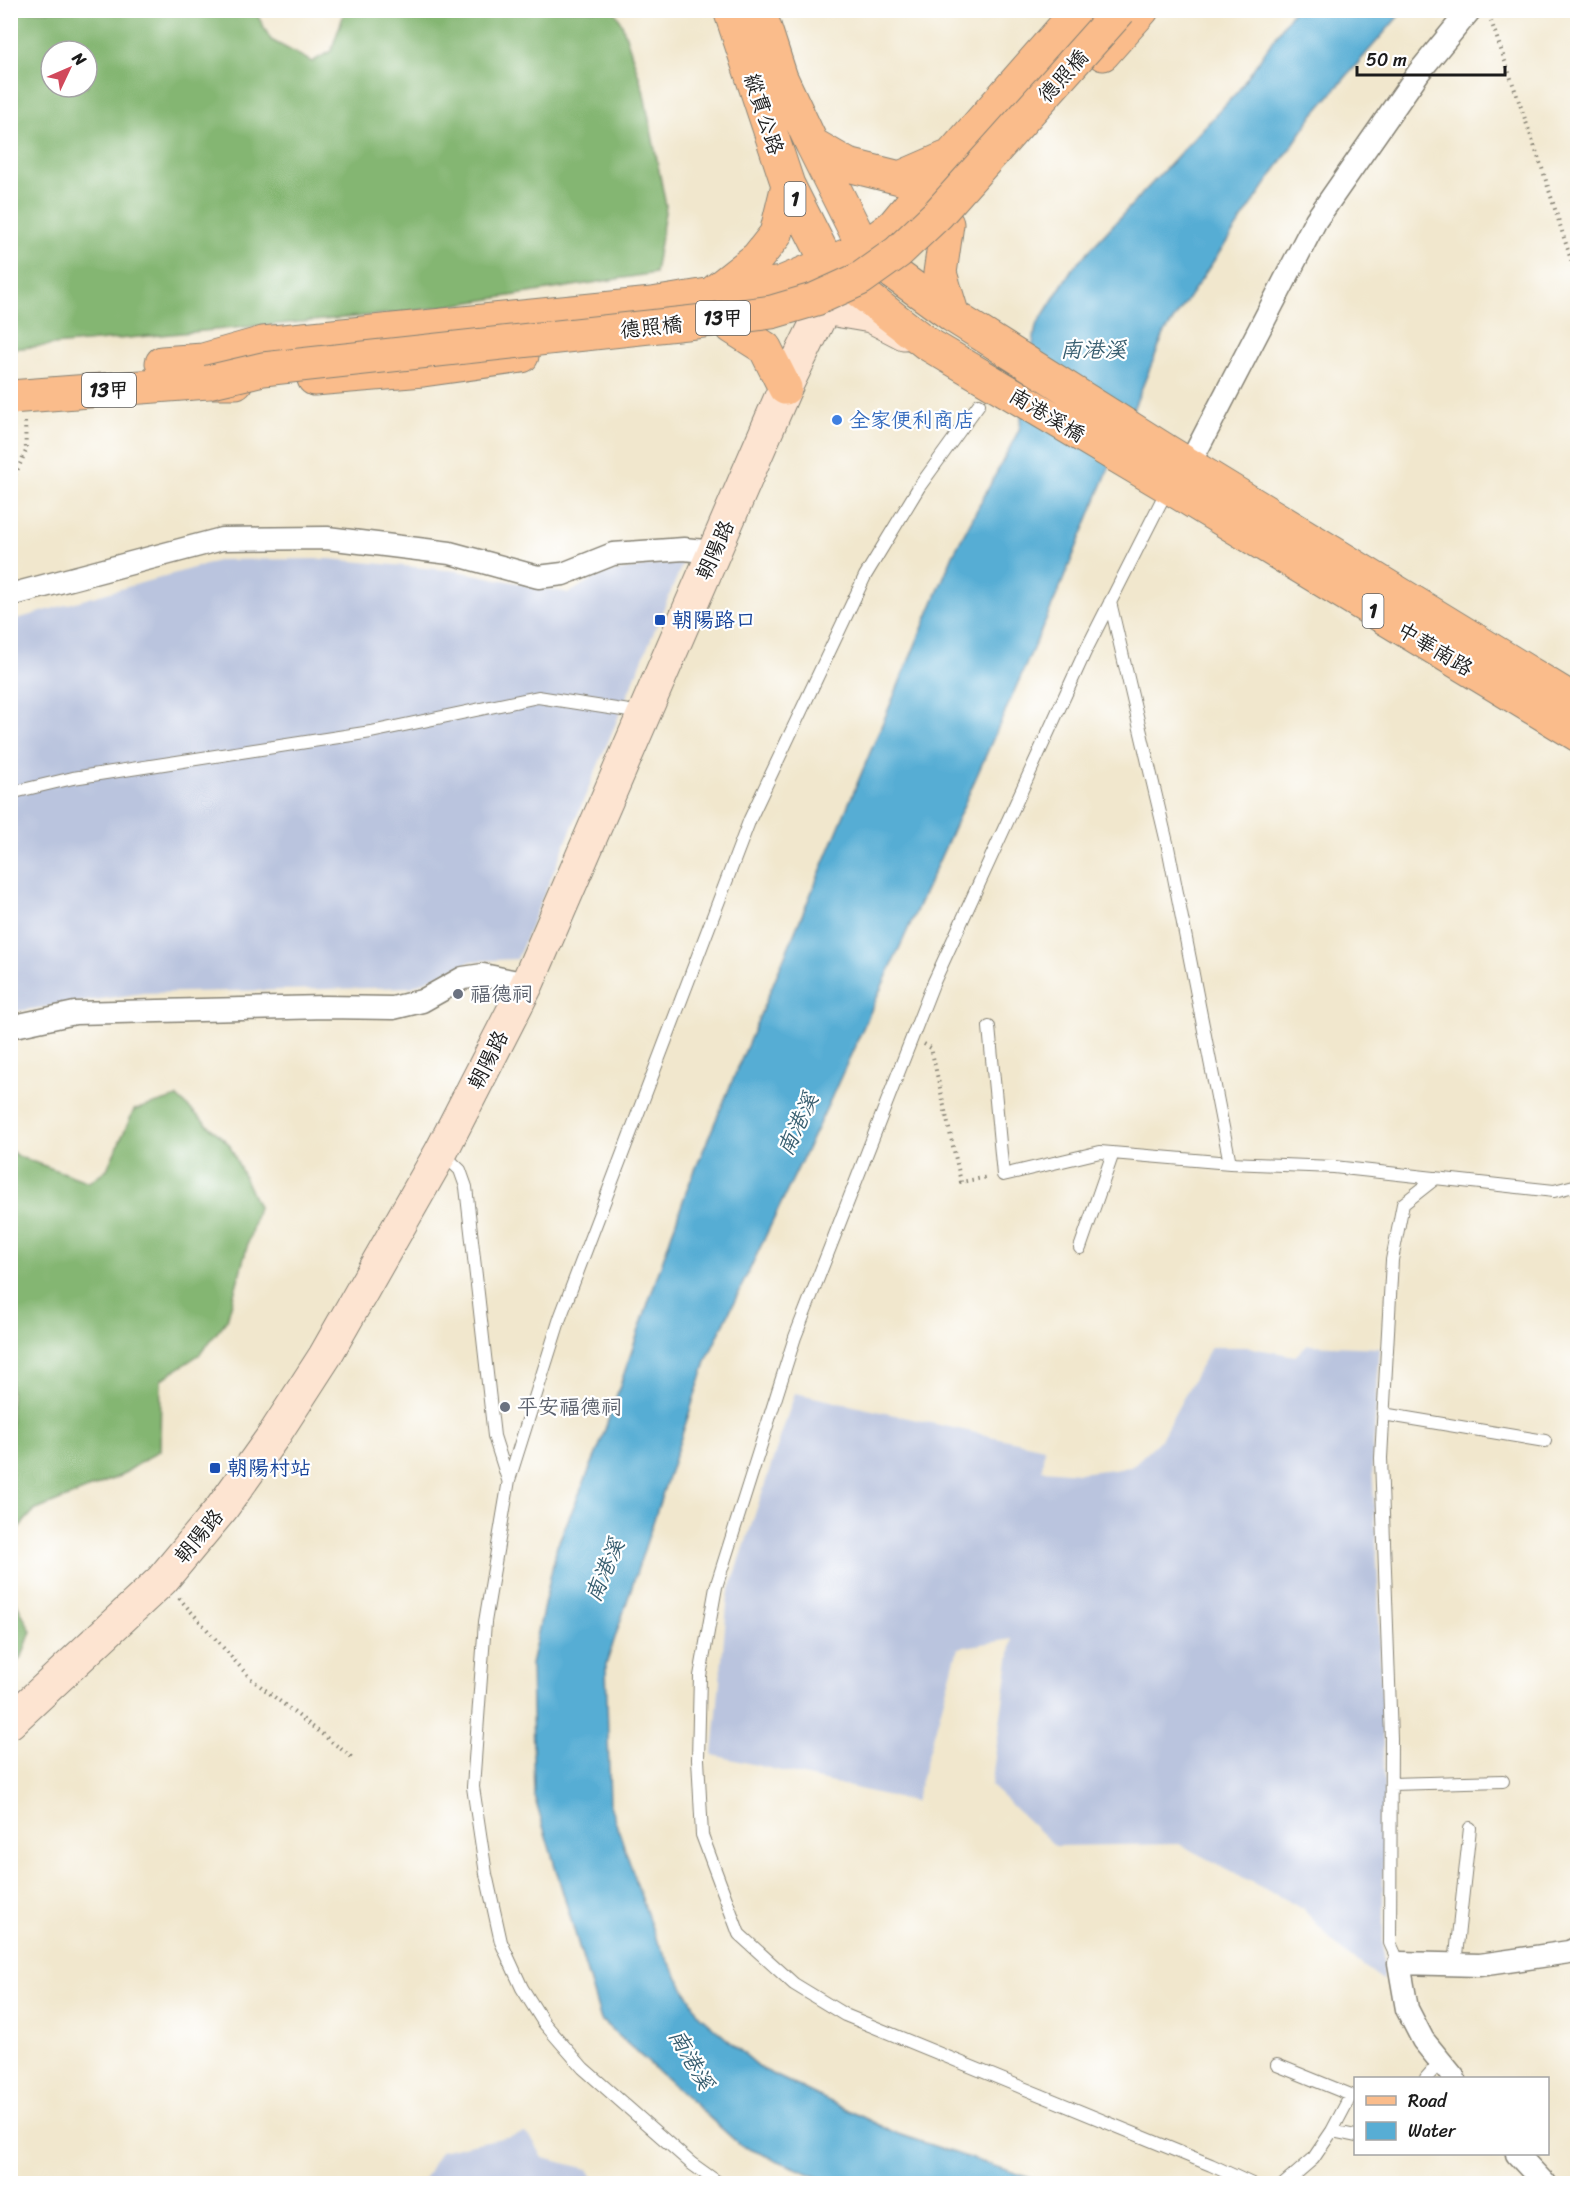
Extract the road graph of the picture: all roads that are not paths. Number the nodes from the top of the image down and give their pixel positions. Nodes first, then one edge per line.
1 (730, 10) edge
2 (759, 10) edge
3 (1079, 10) edge
4 (1107, 10) edge
5 (1120, 10) edge
6 (1142, 10) edge
7 (1470, 10) edge
8 (812, 144) junction
9 (950, 157) junction
10 (788, 185) junction
11 (947, 224) junction
12 (864, 248) junction
13 (895, 274) junction
14 (843, 277) junction
15 (710, 296) junction
16 (824, 308) junction
17 (953, 316) junction
18 (732, 327) junction
19 (926, 343) junction
20 (205, 371) junction
21 (785, 388) junction
22 (15, 389) edge
23 (979, 404) dead end
24 (1170, 470) junction
25 (714, 552) junction
26 (10, 595) edge
27 (1110, 602) junction
28 (1578, 703) edge
29 (643, 713) junction
30 (1578, 735) edge
31 (10, 793) edge
32 (527, 984) junction
33 (10, 1027) edge
34 (989, 1027) dead end
35 (441, 1152) junction
36 (1113, 1153) junction
37 (1230, 1163) junction
38 (1436, 1178) junction
39 (1578, 1185) edge
40 (1080, 1248) dead end
41 (1383, 1414) junction
42 (1545, 1441) dead end
43 (509, 1480) junction
44 (10, 1722) edge
45 (1503, 1780) dead end
46 (1391, 1784) junction
47 (1470, 1828) dead end
48 (1578, 1948) edge
49 (1400, 1963) junction
50 (1455, 1964) junction
51 (1277, 2065) dead end
52 (1447, 2070) edge
53 (1431, 2077) edge
54 (1332, 2131) junction
55 (1354, 2136) edge
56 (1518, 2155) edge
57 (720, 2184) edge
58 (1252, 2184) edge
59 (1284, 2184) edge
60 (1545, 2184) edge

1 - 10 main road, 縱貫公路 / 1
2 - 8 main road, 縱貫公路 / 1
3 - 9 main road
4 - 20 main road, 德照橋 / 13甲
5 - 20 main road, 德照橋 / 13甲, bridge
6 - 11 main road
7 - 24 street
8 - 9 main road
8 - 12 main road, 縱貫公路 / 1
9 - 12 main road
10 - 14 main road, 縱貫公路 / 1
10 - 15 main road
11 - 13 main road
11 - 17 main road
12 - 13 main road, 縱貫公路 / 1
12 - 14 main road
13 - 14 main road
13 - 17 main road, 縱貫公路 / 1
14 - 15 main road
14 - 16 main road
14 - 19 main road, 縱貫公路 / 1
15 - 20 main road
16 - 18 main road
16 - 19 street
16 - 21 street, 朝陽路
17 - 24 main road, 南港溪橋 / 1
18 - 20 main road
18 - 21 main road
19 - 24 main road, 南港溪橋 / 1
20 - 22 main road, 13甲
21 - 25 street, 朝陽路
23 - 43 lane
24 - 27 lane
24 - 28 main road, 中華南路 / 1
24 - 30 main road, 中華南路 / 1
25 - 26 street
25 - 29 street, 朝陽路
27 - 37 lane
27 - 58 lane
29 - 31 lane
29 - 32 street, 朝陽路
32 - 33 street
32 - 35 street, 朝陽路
34 - 36 lane
35 - 43 lane
35 - 44 street, 朝陽路
36 - 37 lane
36 - 40 lane
37 - 38 lane
38 - 39 lane
38 - 41 lane
41 - 42 lane
41 - 46 lane
43 - 57 lane
45 - 46 lane
46 - 49 lane
47 - 50 lane
48 - 50 street
49 - 50 street
49 - 52 street
51 - 54 lane
52 - 53 lane
54 - 55 lane
54 - 59 lane
56 - 60 street

